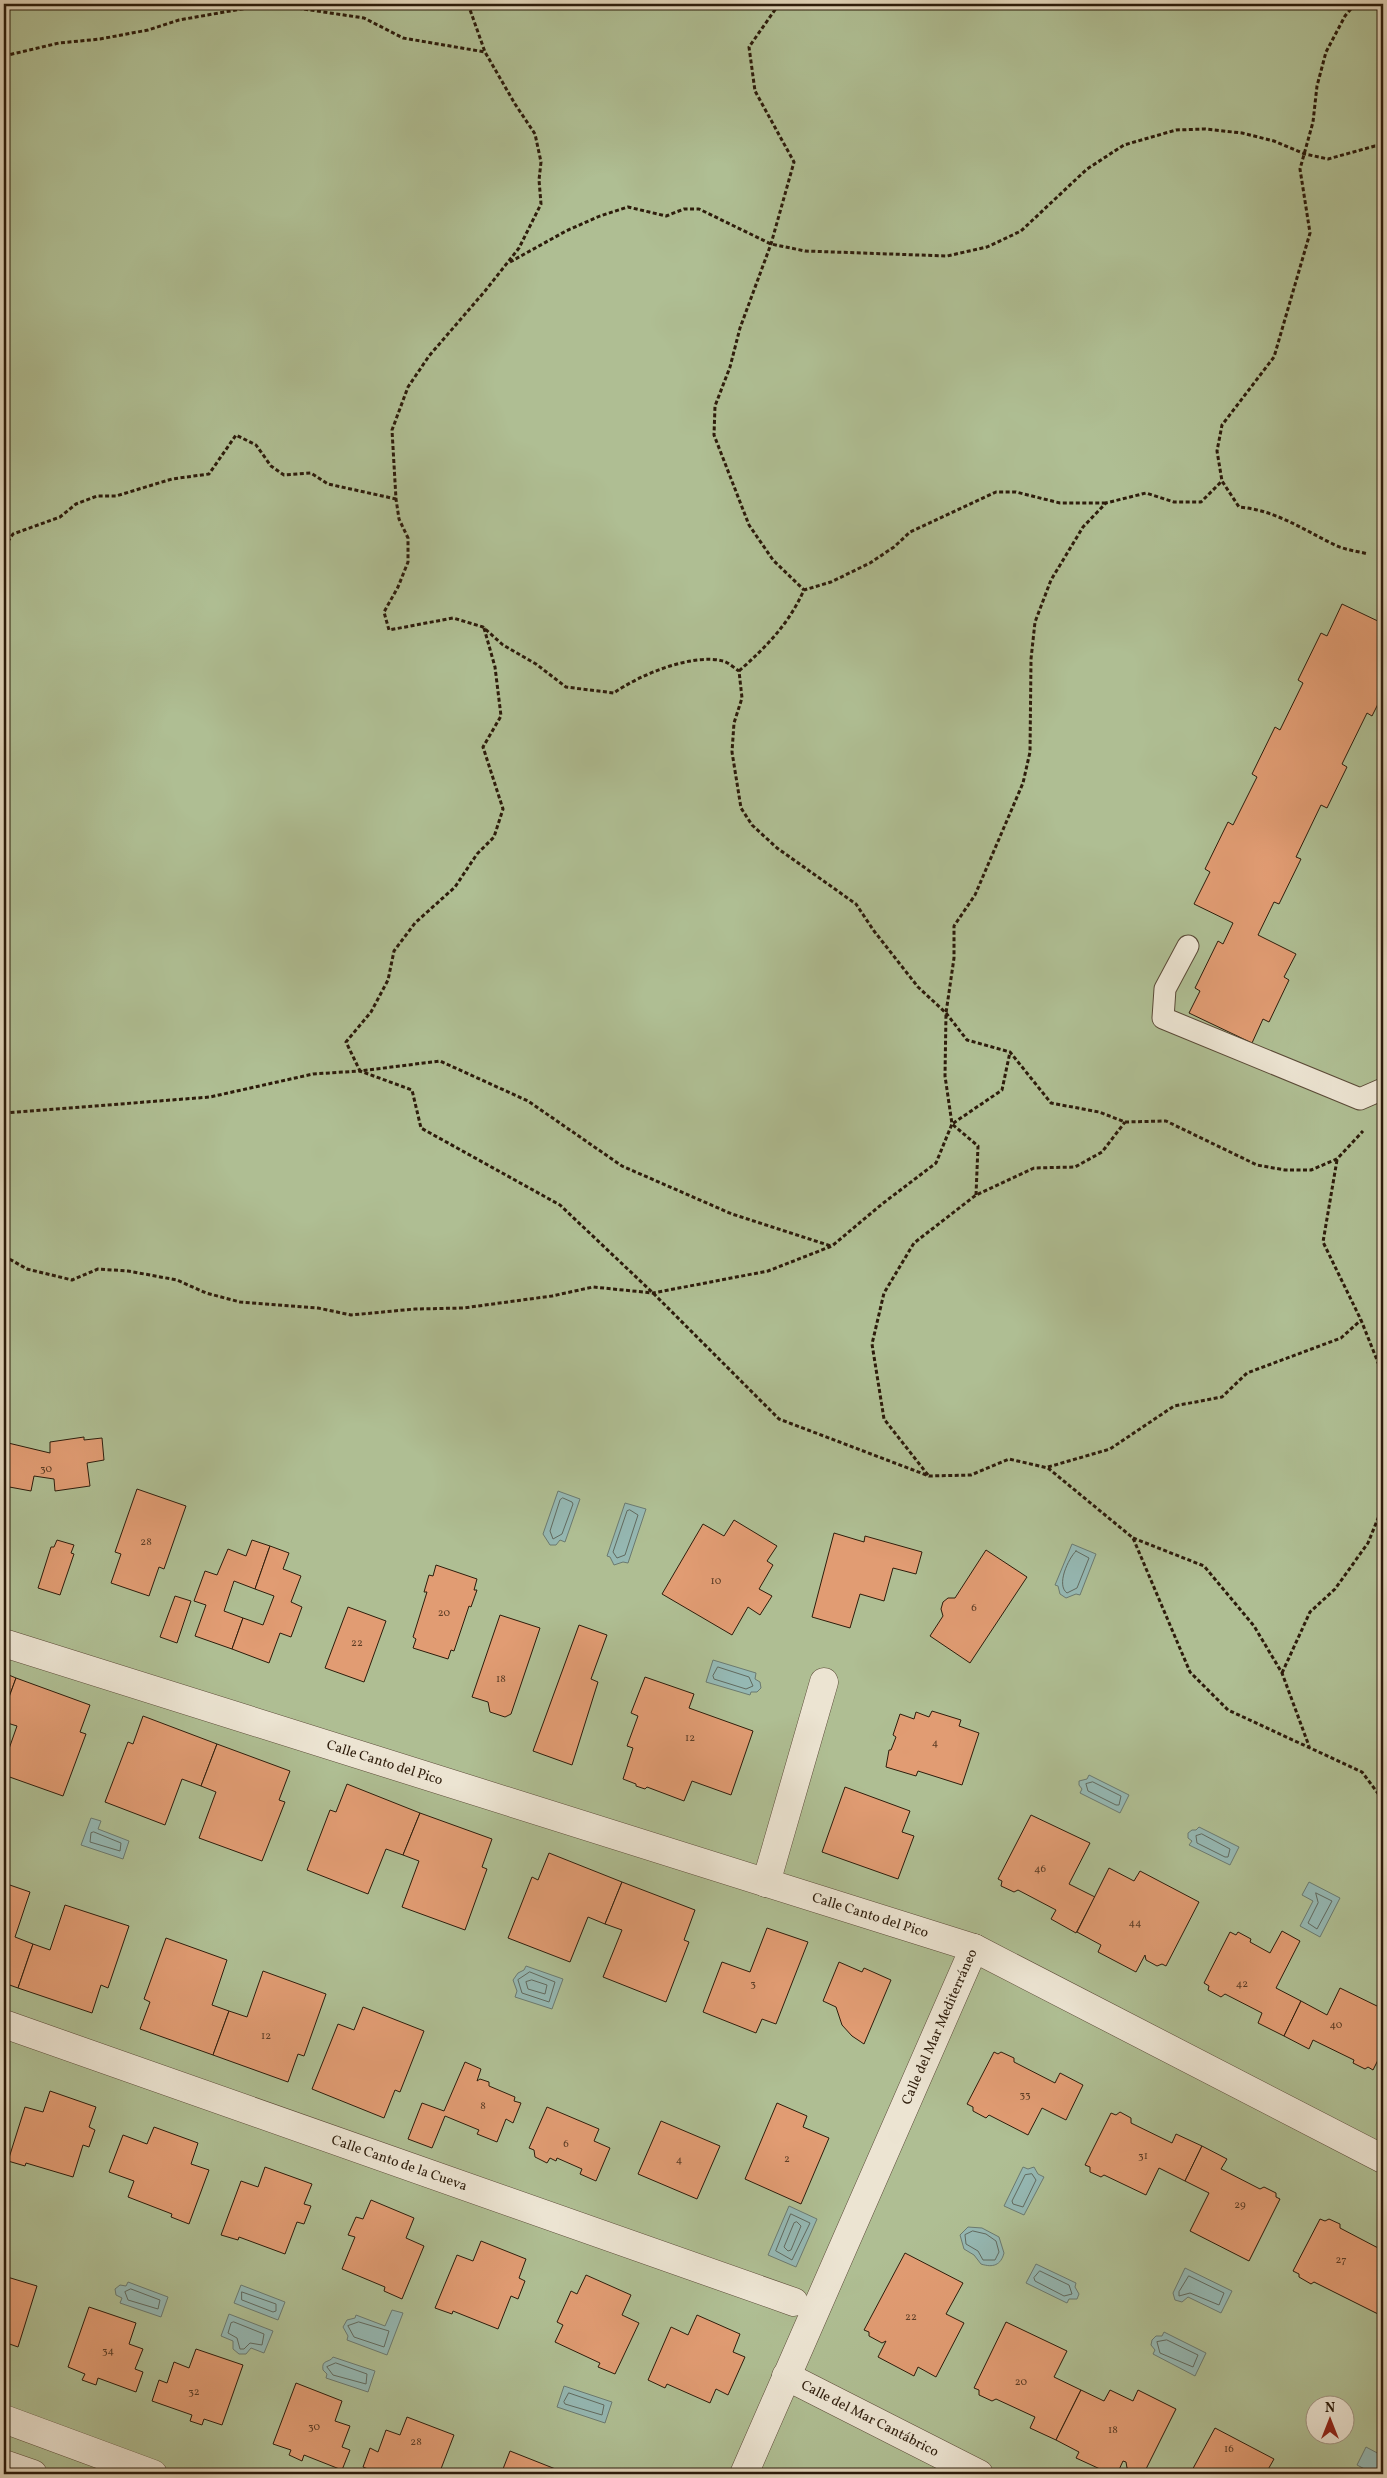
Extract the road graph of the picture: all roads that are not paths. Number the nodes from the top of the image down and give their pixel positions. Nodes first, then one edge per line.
1 (1188, 946) dead end
2 (1383, 1089) edge
3 (4, 1643) edge
4 (824, 1682) dead end
5 (766, 1883) junction
6 (974, 1948) junction
7 (4, 2024) edge
8 (1383, 2159) edge
9 (794, 2302) dead end
10 (786, 2376) junction
11 (4, 2419) edge
12 (4, 2464) edge
13 (33, 2474) edge
14 (153, 2474) edge
15 (744, 2474) edge
16 (979, 2474) edge

1 - 2 lane
3 - 5 street, Calle Canto del Pico
4 - 5 street
5 - 6 street, Calle Canto del Pico
6 - 8 street, Calle del Mar Mediterráneo
6 - 10 street, Calle del Mar Mediterráneo
7 - 9 street, Calle Canto de la Cueva
10 - 15 street, Calle del Mar Mediterráneo
10 - 16 street, Calle del Mar Cantábrico
11 - 14 street
12 - 13 street

